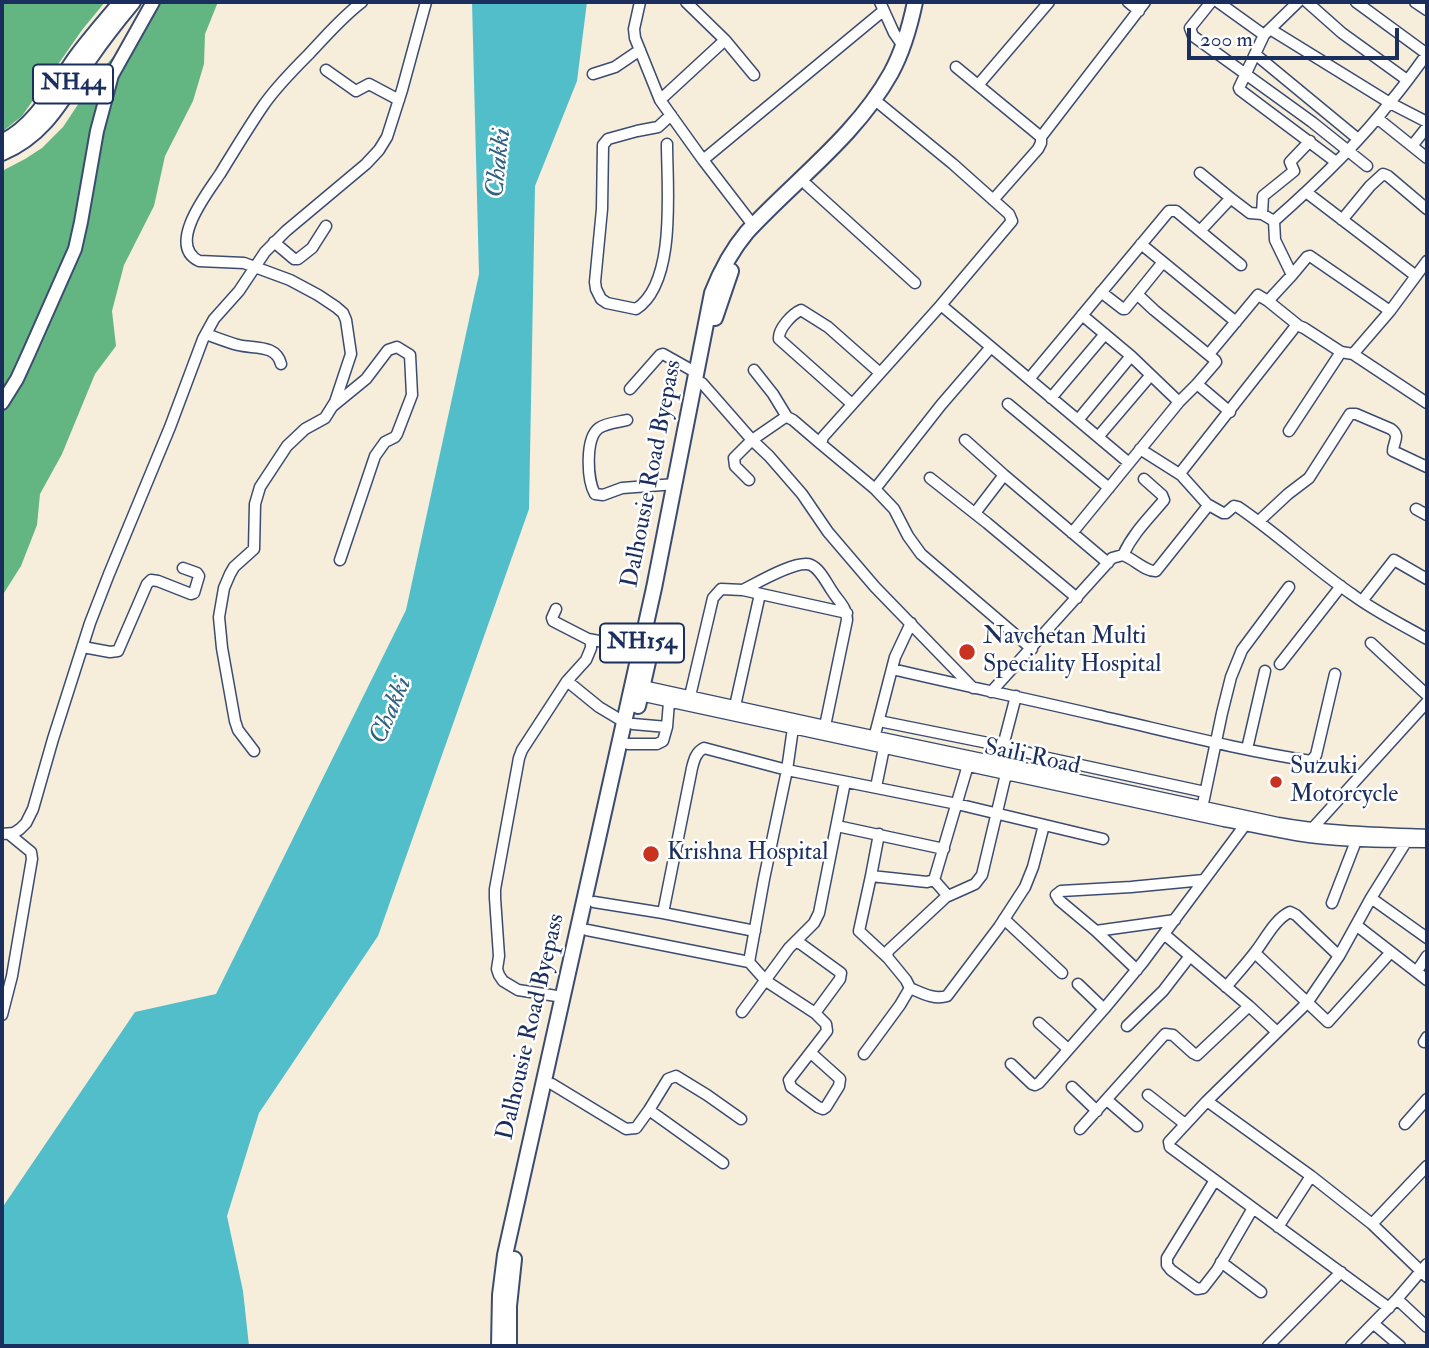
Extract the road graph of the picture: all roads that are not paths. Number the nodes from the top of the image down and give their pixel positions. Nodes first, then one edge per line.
1 (121, 2) edge
2 (133, 2) edge
3 (153, 2) edge
4 (362, 2) edge
5 (426, 2) edge
6 (640, 2) edge
7 (686, 2) edge
8 (915, 2) edge
9 (924, 2) edge
10 (1049, 2) edge
11 (1128, 2) edge
12 (1211, 2) edge
13 (1218, 2) edge
14 (1298, 2) edge
15 (1307, 2) edge
16 (1415, 2) edge
17 (1359, 3) edge
18 (881, 6) edge
19 (1142, 6) edge
20 (1427, 10) edge
21 (1267, 32) junction
22 (725, 40) junction
23 (903, 46) junction
24 (640, 50) junction
25 (1255, 54) junction
26 (1427, 54) edge
27 (956, 67) dead end
28 (327, 71) dead end
29 (593, 74) dead end
30 (754, 75) dead end
31 (1245, 75) junction
32 (1407, 80) junction
33 (979, 84) junction
34 (399, 100) junction
35 (660, 100) junction
36 (1390, 103) junction
37 (881, 105) junction
38 (671, 115) junction
39 (1377, 118) junction
40 (1427, 121) edge
41 (1427, 127) edge
42 (1041, 137) junction
43 (1358, 139) junction
44 (1310, 141) junction
45 (2, 142) edge
46 (667, 144) dead end
47 (1412, 146) junction
48 (1348, 150) junction
49 (2, 153) edge
50 (1427, 158) edge
51 (704, 160) junction
52 (1336, 162) junction
53 (1367, 166) dead end
54 (1200, 173) dead end
55 (807, 185) junction
56 (1306, 192) junction
57 (993, 200) junction
58 (1233, 200) junction
59 (1427, 209) edge
60 (1262, 214) junction
61 (1342, 220) junction
62 (1274, 221) junction
63 (754, 225) junction
64 (326, 226) dead end
65 (1200, 231) junction
66 (274, 242) junction
67 (1141, 244) junction
68 (1427, 261) edge
69 (1163, 262) junction
70 (1241, 265) dead end
71 (255, 267) junction
72 (1292, 275) junction
73 (1416, 276) junction
74 (915, 283) dead end
75 (1101, 292) junction
76 (1138, 295) junction
77 (1268, 301) junction
78 (940, 305) junction
79 (1390, 311) junction
80 (1082, 315) junction
81 (1236, 322) junction
82 (1299, 326) junction
83 (206, 334) junction
84 (1105, 334) junction
85 (991, 347) junction
86 (1341, 352) junction
87 (1209, 354) junction
88 (1353, 354) junction
89 (1131, 356) junction
90 (281, 365) dead end
91 (754, 370) dead end
92 (880, 373) junction
93 (1150, 376) junction
94 (699, 378) junction
95 (1029, 379) junction
96 (1197, 384) junction
97 (630, 389) dead end
98 (1051, 398) junction
99 (1179, 402) junction
100 (2, 403) edge
101 (1427, 403) edge
102 (852, 404) junction
103 (1008, 404) dead end
104 (333, 406) junction
105 (1230, 412) junction
106 (787, 417) junction
107 (627, 420) dead end
108 (1078, 420) junction
109 (1289, 431) dead end
110 (1098, 437) junction
111 (752, 440) junction
112 (965, 440) dead end
113 (821, 444) junction
114 (1140, 449) junction
115 (1129, 463) junction
116 (1427, 467) edge
117 (1004, 475) junction
118 (1181, 475) junction
119 (930, 478) dead end
120 (1143, 479) dead end
121 (750, 480) dead end
122 (676, 484) junction
123 (1109, 488) junction
124 (875, 489) junction
125 (1207, 504) junction
126 (1416, 509) dead end
127 (975, 513) junction
128 (1427, 515) edge
129 (1259, 521) junction
130 (1072, 533) junction
131 (1123, 555) junction
132 (340, 560) dead end
133 (1108, 563) junction
134 (183, 568) dead end
135 (1427, 579) edge
136 (1340, 586) junction
137 (1289, 587) dead end
138 (743, 590) junction
139 (760, 594) junction
140 (1077, 598) junction
141 (1362, 601) junction
142 (556, 608) dead end
143 (847, 613) junction
144 (911, 623) junction
145 (588, 639) junction
146 (1427, 639) edge
147 (1371, 643) dead end
148 (83, 647) junction
149 (641, 649) junction
150 (1032, 649) junction
151 (1280, 664) dead end
152 (892, 669) junction
153 (1265, 671) dead end
154 (1335, 674) dead end
155 (567, 681) junction
156 (973, 688) junction
157 (637, 689) junction
158 (991, 692) junction
159 (1427, 695) edge
160 (690, 696) junction
161 (1016, 696) junction
162 (669, 702) junction
163 (1427, 702) edge
164 (735, 706) junction
165 (879, 721) junction
166 (629, 723) junction
167 (824, 726) junction
168 (667, 727) junction
169 (793, 729) junction
170 (873, 741) junction
171 (1215, 743) junction
172 (628, 744) junction
173 (1003, 746) junction
174 (884, 748) junction
175 (1247, 749) junction
176 (254, 751) dead end
177 (968, 765) junction
178 (995, 767) junction
179 (787, 770) junction
180 (1006, 774) junction
181 (845, 782) junction
182 (876, 787) junction
183 (1205, 792) junction
184 (957, 804) junction
185 (1202, 812) junction
186 (998, 814) junction
187 (1044, 825) junction
188 (1245, 825) junction
189 (837, 826) junction
190 (1309, 833) junction
191 (6, 834) edge
192 (879, 834) junction
193 (1427, 835) edge
194 (1103, 839) dead end
195 (1356, 841) junction
196 (1406, 842) junction
197 (1427, 842) edge
198 (944, 849) junction
199 (871, 876) junction
200 (934, 880) junction
201 (1203, 880) junction
202 (948, 896) junction
203 (1371, 898) junction
204 (594, 902) junction
205 (1332, 903) dead end
206 (663, 913) junction
207 (1004, 919) junction
208 (1175, 920) junction
209 (1356, 925) junction
210 (587, 930) junction
211 (755, 931) junction
212 (1096, 931) junction
213 (1164, 934) junction
214 (1427, 938) edge
215 (795, 942) junction
216 (1391, 952) junction
217 (1255, 953) junction
218 (1190, 956) junction
219 (1339, 956) junction
220 (1427, 957) edge
221 (888, 958) junction
222 (749, 962) junction
223 (1137, 970) junction
224 (1417, 971) junction
225 (1062, 973) dead end
226 (1427, 980) edge
227 (766, 981) junction
228 (1078, 984) dead end
229 (1226, 987) junction
230 (910, 988) junction
231 (563, 997) junction
232 (1307, 1003) junction
233 (1249, 1006) junction
234 (1104, 1010) junction
235 (742, 1012) dead end
236 (815, 1013) junction
237 (2, 1015) edge
238 (1039, 1023) dead end
239 (1127, 1026) dead end
240 (1277, 1031) junction
241 (1068, 1049) junction
242 (811, 1053) junction
243 (864, 1054) dead end
244 (1011, 1064) dead end
245 (552, 1084) junction
246 (1072, 1087) dead end
247 (1149, 1095) dead end
248 (1427, 1099) edge
249 (1107, 1100) junction
250 (1207, 1101) junction
251 (649, 1110) junction
252 (1097, 1111) junction
253 (741, 1119) dead end
254 (1405, 1124) dead end
255 (1185, 1125) junction
256 (1137, 1126) dead end
257 (1080, 1129) dead end
258 (723, 1163) dead end
259 (1427, 1166) edge
260 (1311, 1176) junction
261 (1214, 1180) junction
262 (1253, 1208) junction
263 (1372, 1224) junction
264 (1278, 1227) junction
265 (1222, 1262) junction
266 (1425, 1271) edge
267 (1341, 1272) junction
268 (1261, 1292) dead end
269 (1397, 1299) junction
270 (1389, 1308) junction
271 (1374, 1324) junction
272 (1427, 1327) edge
273 (1355, 1345) edge
274 (499, 1346) edge
275 (509, 1346) edge
276 (1268, 1346) edge
277 (1400, 1346) edge

1 - 45 highway, NH44
2 - 49 highway, NH44
3 - 100 main road
4 - 71 street
5 - 34 street
6 - 24 street
7 - 22 street
8 - 23 highway, Dalhousie Road Byepass / NH154
9 - 37 highway, NH154
10 - 33 street
11 - 19 street
12 - 31 street
13 - 21 street
14 - 21 street
15 - 32 street
16 - 20 street
17 - 26 street
18 - 23 street
18 - 51 street
19 - 42 street
21 - 25 street
21 - 36 street
22 - 30 street
22 - 35 street
23 - 63 highway, Dalhousie Road Byepass / NH154
24 - 29 street
24 - 35 street
25 - 31 street
25 - 43 street
26 - 32 street
27 - 33 street
28 - 34 street
31 - 44 street
31 - 48 street
32 - 36 street
33 - 42 street
34 - 66 street
35 - 38 street
36 - 39 street
36 - 40 street
37 - 55 highway, NH154
37 - 57 street
38 - 46 street
38 - 51 street
39 - 43 street
39 - 47 street
41 - 47 street
42 - 57 street
43 - 48 street
44 - 52 street
44 - 60 street
47 - 50 street
48 - 52 street
48 - 53 street
51 - 63 street
52 - 56 street
54 - 58 street
55 - 74 street
55 - 94 highway, NH154
56 - 61 street
56 - 62 street
57 - 78 street
58 - 60 street
58 - 65 street
59 - 61 street
60 - 62 street
61 - 73 street
62 - 72 street
63 - 94 highway, Dalhousie Road Byepass / NH154
64 - 66 street
65 - 67 street
65 - 70 street
66 - 71 street
67 - 69 street
67 - 75 street
68 - 73 street
69 - 76 street
69 - 81 street
71 - 83 street
71 - 104 street
72 - 77 street
72 - 79 street
73 - 79 street
75 - 76 street
75 - 80 street
76 - 87 street
77 - 81 street
77 - 82 street
78 - 85 street
78 - 92 street
79 - 88 street
80 - 84 street
80 - 95 street
81 - 87 street
82 - 86 street
82 - 105 street
83 - 90 street
83 - 148 street
84 - 89 street
84 - 98 street
85 - 95 street
85 - 124 street
86 - 88 street
86 - 109 street
87 - 96 street
88 - 101 street
89 - 93 street
89 - 108 street
91 - 106 street
92 - 102 street
92 - 102 street
93 - 99 street
93 - 110 street
94 - 97 street
94 - 111 street
94 - 122 highway, Dalhousie Road Byepass / NH154
94 - 157 highway, NH154
95 - 98 street
96 - 99 street
96 - 105 street
98 - 108 street
99 - 114 street
102 - 113 street
103 - 123 street
104 - 132 street
104 - 176 street
105 - 118 street
106 - 111 street
106 - 113 street
107 - 122 street
108 - 110 street
110 - 115 street
111 - 121 street
111 - 144 street
112 - 117 street
113 - 124 street
114 - 115 street
114 - 118 street
115 - 123 street
116 - 129 street
117 - 127 street
117 - 130 street
118 - 125 street
119 - 127 street
120 - 131 street
122 - 149 highway, Dalhousie Road Byepass / NH154
123 - 130 street
124 - 150 street
125 - 129 street
125 - 131 street
126 - 128 street
127 - 140 street
129 - 136 street
130 - 133 street
131 - 133 street
133 - 140 street
134 - 148 street
135 - 141 street
136 - 141 street
136 - 151 street
137 - 171 street
138 - 139 street
138 - 143 street
138 - 160 street
139 - 143 street
139 - 164 street
140 - 150 street
141 - 146 street
142 - 145 street
143 - 167 street
144 - 152 street
144 - 156 street
145 - 149 street
145 - 155 street
147 - 159 street
148 - 191 street
149 - 157 highway, Dalhousie Road Byepass / NH154
150 - 158 street
152 - 156 street
152 - 165 street
153 - 175 street
154 - 175 street
155 - 166 street
155 - 231 street
156 - 158 street
157 - 160 street
157 - 162 street, Saili Road
157 - 166 highway, Dalhousie Road Byepass / NH154
158 - 161 street
160 - 164 street
161 - 171 street
161 - 173 street
162 - 168 street
162 - 169 street, Saili Road
163 - 190 street
164 - 167 street
165 - 170 street
165 - 173 street
166 - 168 street
166 - 172 highway, NH154
166 - 231 highway, Dalhousie Road Byepass / NH154
167 - 170 street
168 - 172 street
169 - 170 street, Saili Road
169 - 179 street
170 - 174 street, Saili Road
170 - 178 street
171 - 175 street
171 - 183 street
172 - 204 highway, NH154
173 - 178 street
173 - 183 street
174 - 177 street, Saili Road
174 - 182 street
177 - 178 street, Saili Road
177 - 184 street
178 - 180 street, Saili Road
178 - 185 street
179 - 181 street
179 - 206 street
179 - 211 street
180 - 185 street, Saili Road
180 - 186 street
181 - 182 street
181 - 189 street
182 - 184 street
183 - 185 street
184 - 186 street
184 - 198 street
185 - 188 street, Saili Road
185 - 190 street
186 - 187 street
186 - 202 street
187 - 194 street
187 - 207 street
188 - 190 street, Saili Road
188 - 201 street
189 - 192 street
189 - 215 street
190 - 193 street
190 - 195 street, Saili Road
191 - 237 street
192 - 198 street
192 - 199 street
195 - 196 street, Saili Road
195 - 205 street
196 - 197 street, Saili Road
196 - 203 street
198 - 200 street
199 - 200 street
199 - 221 street
200 - 202 street
201 - 208 street
201 - 212 street
202 - 221 street
203 - 209 street
203 - 214 street
204 - 206 street
204 - 210 highway, NH154
206 - 211 street
207 - 225 street
207 - 230 street
208 - 212 street
208 - 213 street
209 - 216 street
209 - 219 street
210 - 222 street
210 - 245 highway, NH154
211 - 222 street
212 - 223 street
213 - 218 street
213 - 223 street
215 - 227 street
215 - 236 street
216 - 224 street
216 - 232 street
217 - 219 street
217 - 229 street
217 - 232 street
218 - 229 street
218 - 239 street
219 - 232 street
220 - 224 street
221 - 230 street
222 - 227 street
223 - 234 street
224 - 226 street
227 - 235 street
227 - 236 street
228 - 234 street
229 - 233 street
230 - 243 street
231 - 274 highway, Dalhousie Road Byepass / NH154
232 - 240 street
233 - 240 street
233 - 249 street
234 - 241 street
236 - 242 street
238 - 241 street
240 - 250 street
241 - 244 street
242 - 242 street
245 - 251 street
245 - 275 highway, NH154
246 - 252 street
247 - 255 street
248 - 254 street
249 - 252 street
249 - 256 street
250 - 255 street
250 - 260 street
251 - 253 street
251 - 258 street
252 - 257 street
255 - 261 street
259 - 263 street
260 - 263 street
260 - 264 street
261 - 262 street
261 - 265 street
262 - 264 street
262 - 265 street
263 - 266 street
264 - 267 street
265 - 268 street
266 - 269 street
267 - 270 street
267 - 276 street
269 - 270 street
269 - 272 street
270 - 271 street
271 - 273 street
271 - 277 street

